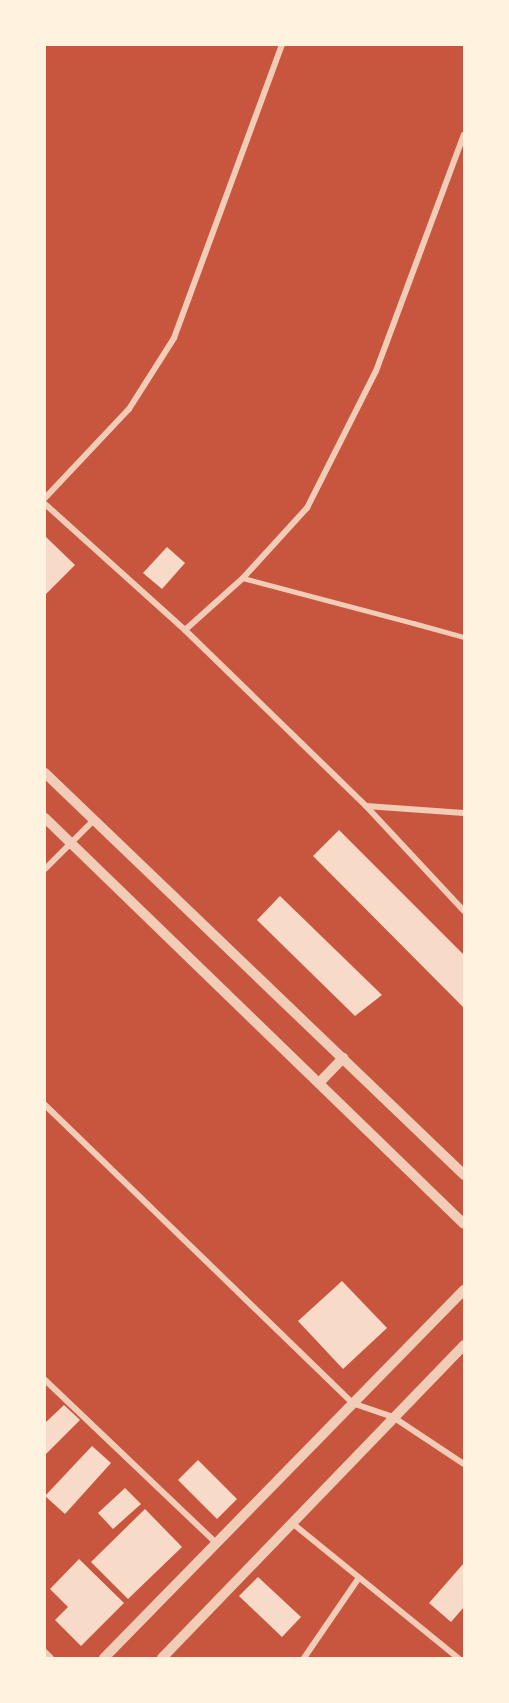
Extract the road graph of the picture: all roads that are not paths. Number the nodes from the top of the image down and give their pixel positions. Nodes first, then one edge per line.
1 (282, 45) edge
2 (464, 135) edge
3 (45, 498) edge
4 (45, 504) edge
5 (243, 578) junction
6 (413, 623) joint
7 (185, 630) junction
8 (464, 637) edge
9 (45, 773) edge
10 (366, 806) junction
11 (464, 813) edge
12 (45, 818) edge
13 (94, 820) junction
14 (71, 842) junction
15 (45, 869) edge
16 (464, 911) edge
17 (343, 1058) junction
18 (319, 1083) junction
19 (45, 1105) edge
20 (464, 1175) edge
21 (464, 1224) edge
22 (464, 1290) edge
23 (464, 1345) edge
24 (45, 1380) edge
25 (352, 1403) junction
26 (393, 1417) junction
27 (464, 1464) edge
28 (292, 1523) junction
29 (217, 1544) junction
30 (358, 1579) junction
31 (45, 1652) edge
32 (51, 1658) edge
33 (105, 1658) edge
34 (162, 1658) edge
35 (304, 1658) edge
36 (458, 1658) edge

1 - 3 street
2 - 5 street
4 - 7 street
5 - 6 lane
5 - 7 street
6 - 8 street
7 - 10 street
9 - 13 street
10 - 11 street
10 - 16 street
12 - 14 street
13 - 14 street
13 - 17 street
14 - 15 street
14 - 18 street
17 - 18 street
17 - 20 street
18 - 21 street
19 - 25 street
22 - 25 street
23 - 26 street
24 - 29 street
25 - 26 street
25 - 29 street
26 - 27 street
26 - 28 street
28 - 30 street
28 - 34 street
29 - 33 street
30 - 35 street
30 - 36 street
31 - 32 street

